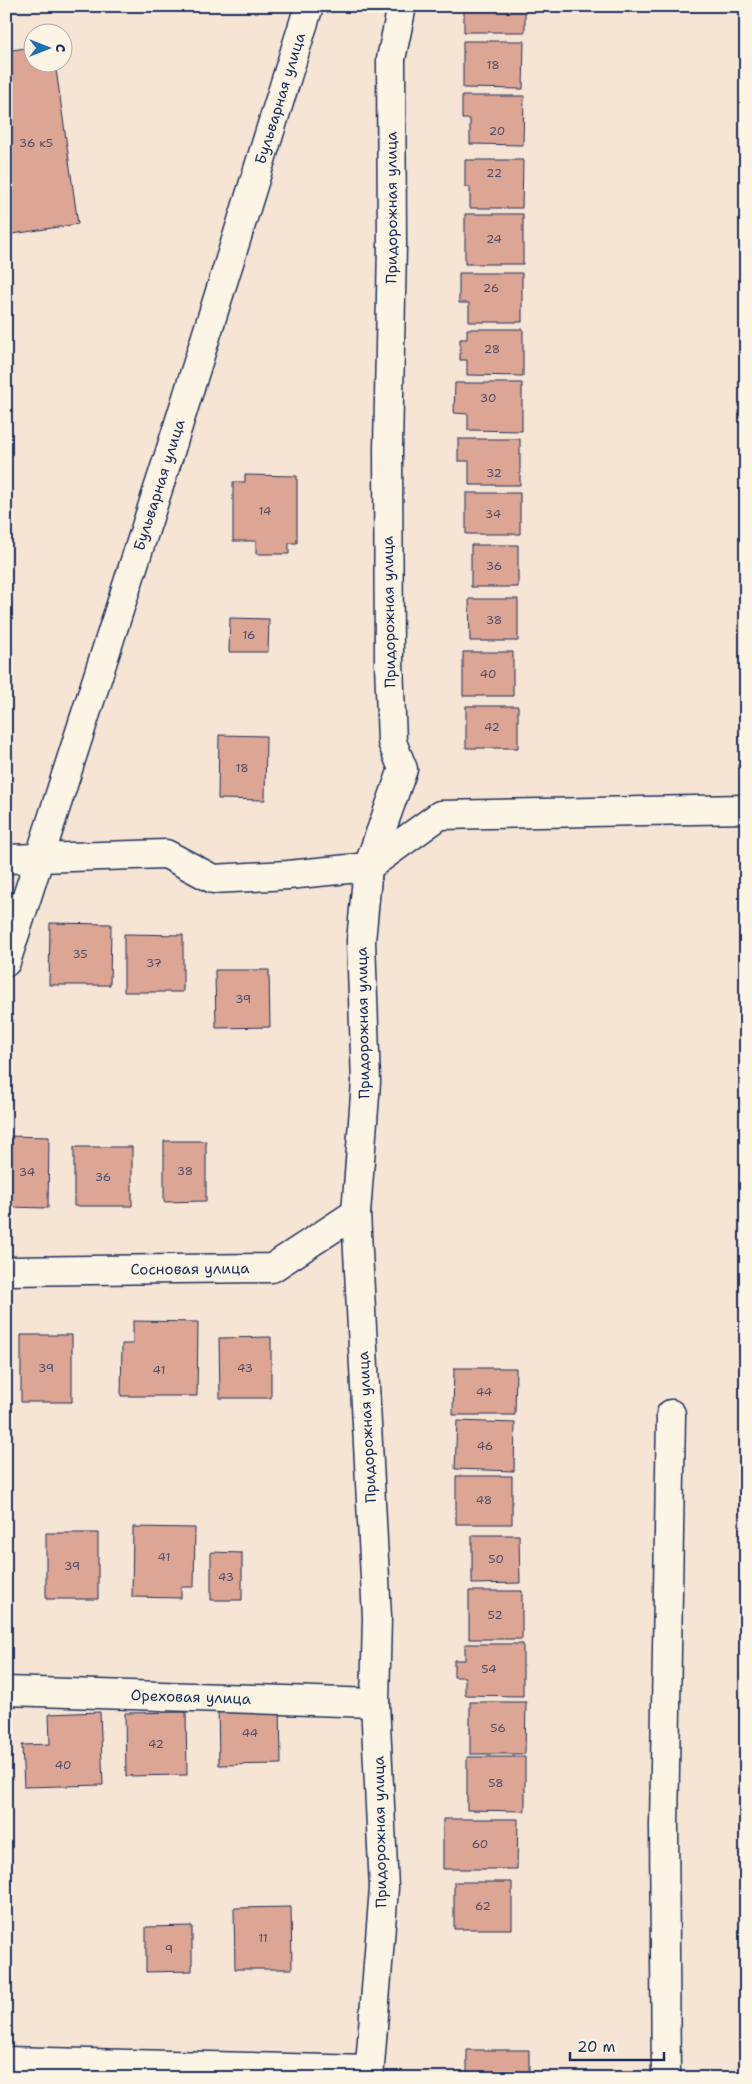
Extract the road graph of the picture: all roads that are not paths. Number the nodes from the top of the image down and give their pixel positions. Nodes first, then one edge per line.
1 (309, 6) edge
2 (402, 6) edge
3 (746, 809) edge
4 (41, 858) junction
5 (6, 859) edge
6 (368, 867) junction
7 (6, 962) edge
8 (356, 1213) junction
9 (6, 1271) edge
10 (672, 1414) dead end
11 (6, 1691) edge
12 (375, 1703) junction
13 (6, 2061) edge
14 (369, 2074) edge
15 (666, 2078) edge

1 - 4 street, Бульварная улица
2 - 6 street, Придорожная улица
3 - 6 street
4 - 5 street
4 - 6 street
4 - 7 street, Бульварная улица
6 - 8 street, Придорожная улица
8 - 9 street, Сосновая улица
8 - 12 street, Придорожная улица
10 - 15 street
11 - 12 street, Ореховая улица
12 - 14 street, Придорожная улица
13 - 14 street

